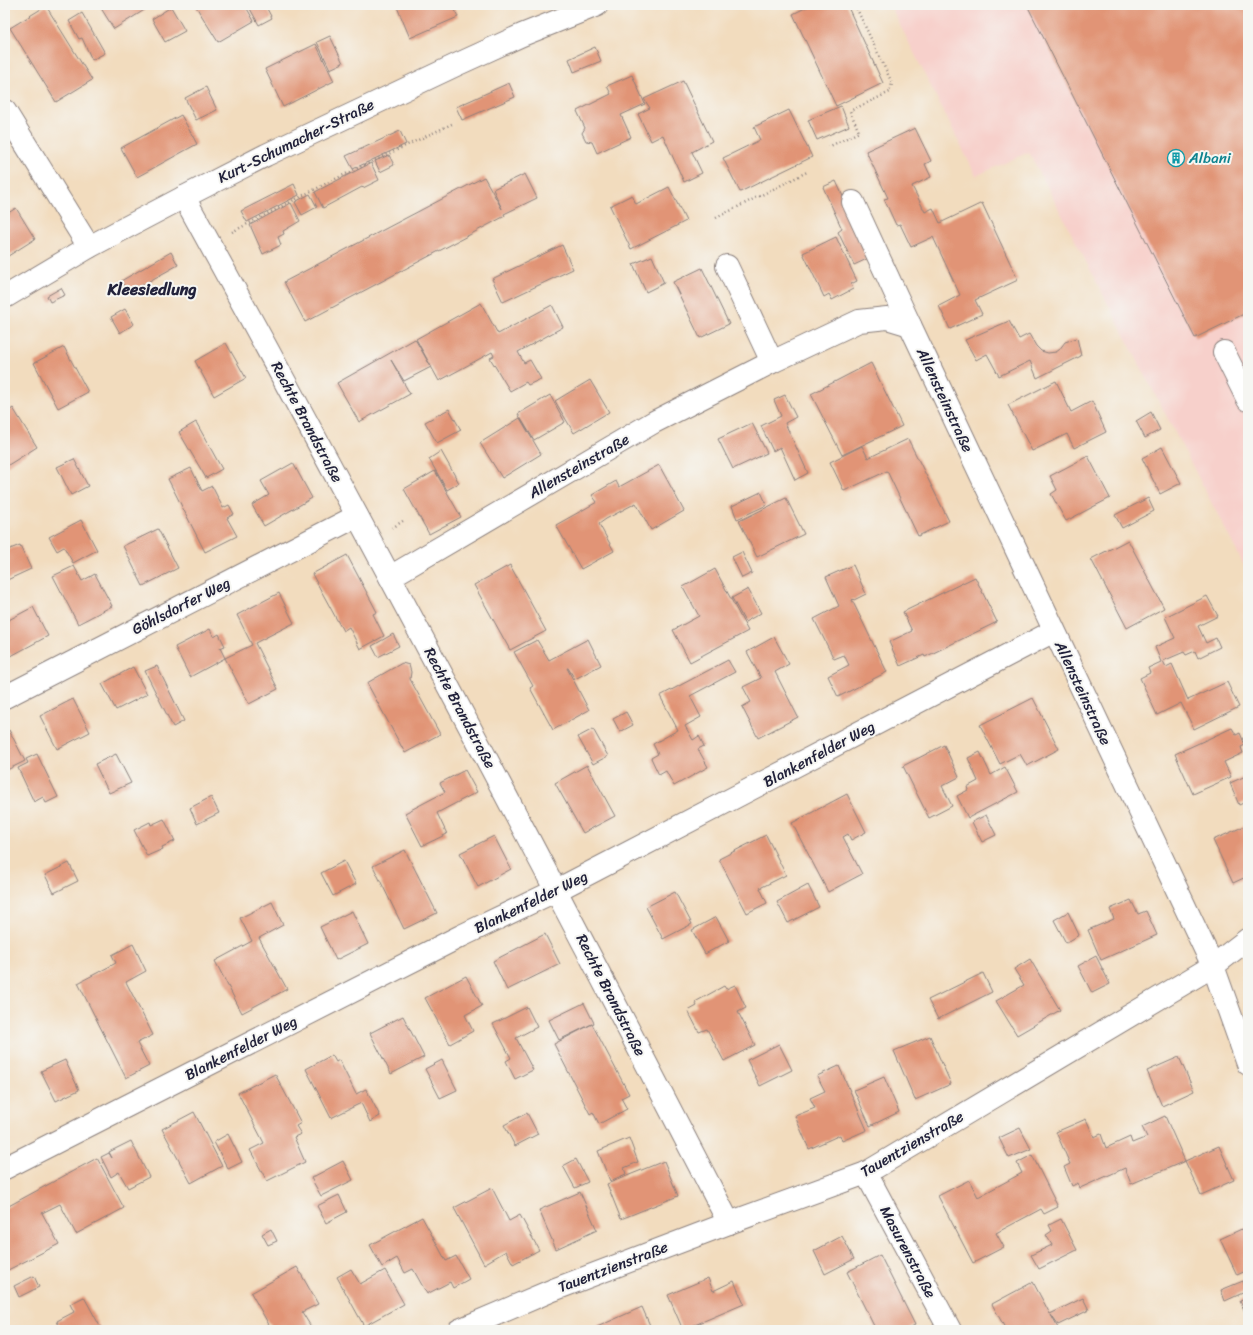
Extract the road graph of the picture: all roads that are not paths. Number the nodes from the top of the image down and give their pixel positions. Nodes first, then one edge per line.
1 (597, 5) edge
2 (5, 111) edge
3 (184, 196) junction
4 (853, 202) dead end
5 (89, 247) junction
6 (727, 266) dead end
7 (5, 297) edge
8 (910, 325) junction
9 (1224, 352) dead end
10 (772, 362) junction
11 (1248, 400) edge
12 (357, 516) junction
13 (390, 576) junction
14 (1054, 631) junction
15 (5, 697) edge
16 (557, 890) junction
17 (1248, 939) edge
18 (1213, 966) junction
19 (1248, 1064) edge
20 (5, 1168) edge
21 (866, 1173) junction
22 (729, 1223) junction
23 (459, 1330) edge
24 (950, 1330) edge

1 - 3 street, Kurt-Schumacher-Straße
2 - 5 street
3 - 5 street, Kurt-Schumacher-Straße
3 - 12 street, Rechte Brandstraße
4 - 8 street, Allensteinstraße
5 - 7 street, Kurt-Schumacher-Straße
6 - 10 street
8 - 10 street, Allensteinstraße
8 - 14 street, Allensteinstraße
9 - 11 street
10 - 13 street, Allensteinstraße
12 - 13 street, Rechte Brandstraße
12 - 15 street, Göhlsdorfer Weg
13 - 16 street, Rechte Brandstraße
14 - 16 street, Blankenfelder Weg
14 - 18 street, Allensteinstraße
16 - 20 street, Blankenfelder Weg
16 - 22 street, Rechte Brandstraße
17 - 18 street, Tauentzienstraße
18 - 19 street, Allensteinstraße
18 - 21 street, Tauentzienstraße
21 - 22 street, Tauentzienstraße
21 - 24 street, Masurenstraße
22 - 23 street, Tauentzienstraße

